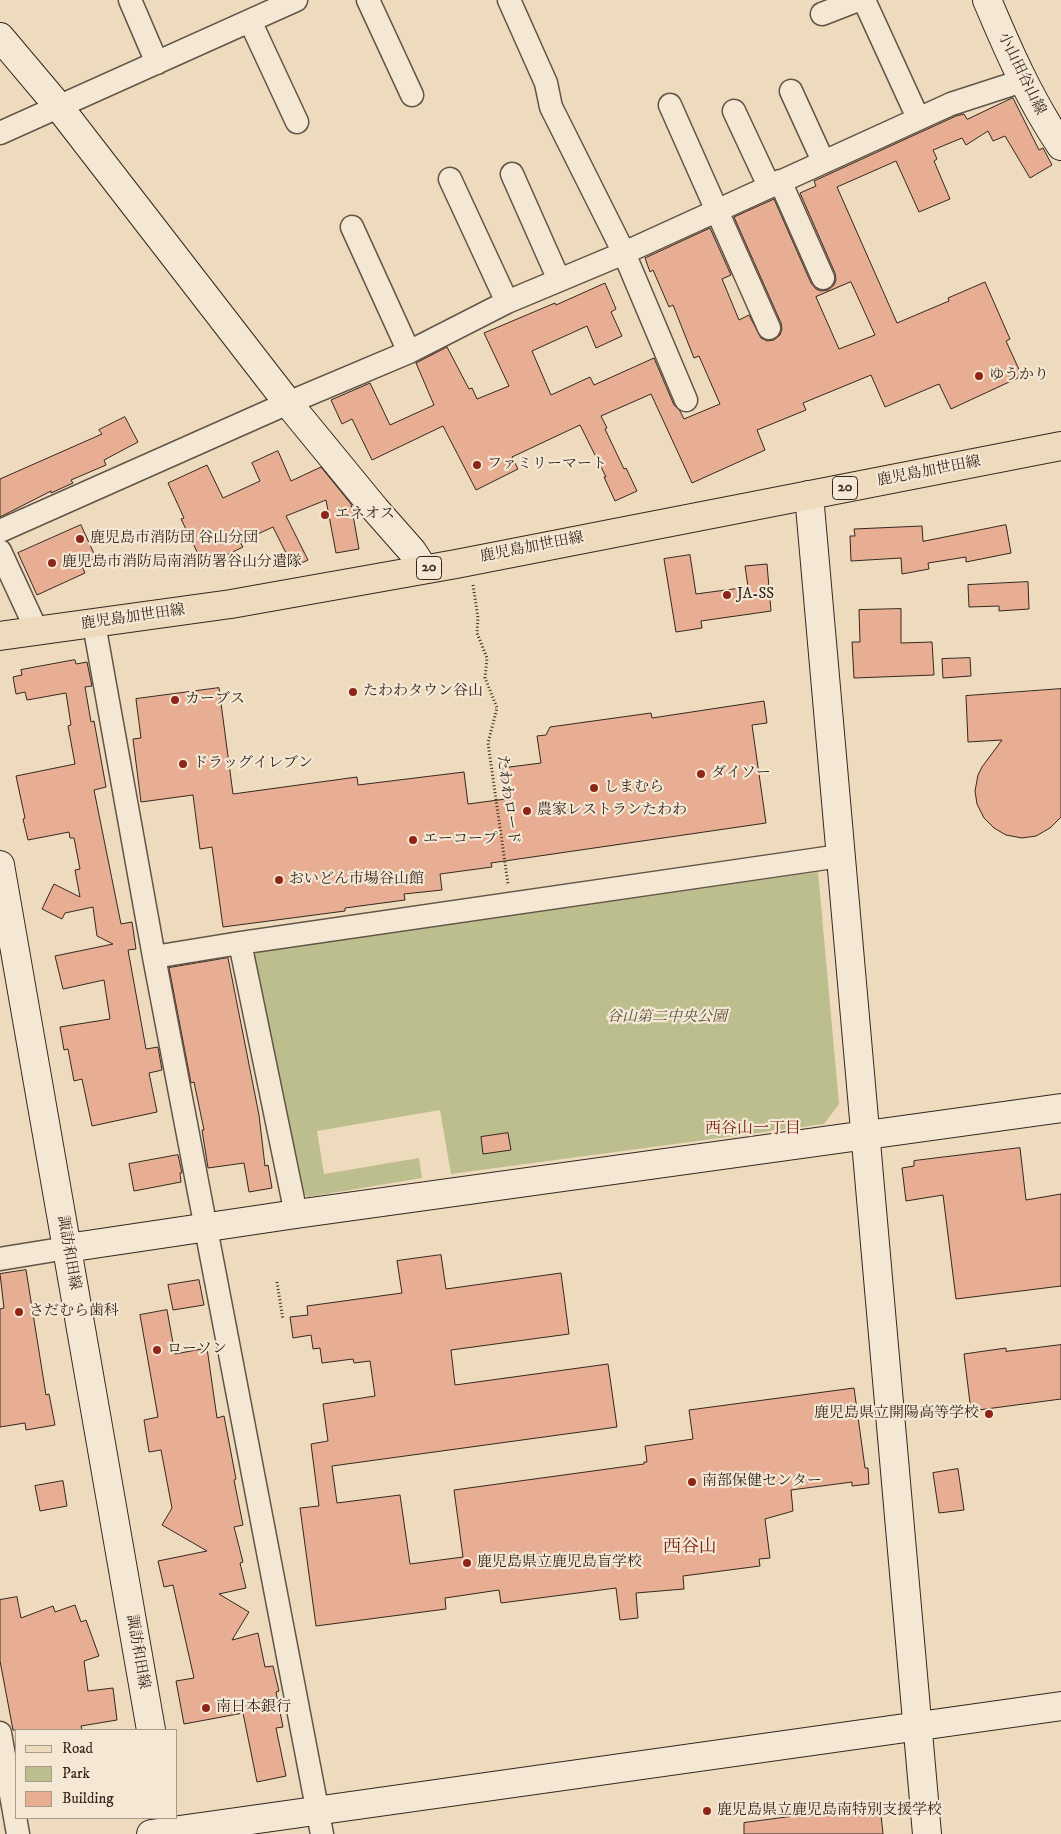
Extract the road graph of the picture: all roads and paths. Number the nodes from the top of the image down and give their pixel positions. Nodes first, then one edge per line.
1 (130, 0) edge
2 (296, 0) edge
3 (368, 0) edge
4 (383, 0) edge
5 (509, 0) edge
6 (858, 0) edge
7 (864, 0) edge
8 (986, 0) edge
9 (822, 14) dead end
10 (250, 21) junction
11 (0, 37) edge
12 (157, 63) junction
13 (1022, 81) junction
14 (792, 91) dead end
15 (670, 105) dead end
16 (59, 107) junction
17 (734, 111) dead end
18 (918, 118) junction
19 (297, 122) dead end
20 (0, 133) edge
21 (1061, 146) edge
22 (823, 161) junction
23 (512, 174) dead end
24 (450, 180) dead end
25 (775, 183) junction
26 (717, 210) junction
27 (352, 227) dead end
28 (624, 253) junction
29 (823, 278) dead end
30 (559, 280) junction
31 (507, 302) junction
32 (769, 328) dead end
33 (410, 352) junction
34 (686, 400) dead end
35 (288, 403) junction
36 (1061, 446) edge
37 (809, 496) junction
38 (0, 531) edge
39 (0, 551) edge
40 (424, 569) junction
41 (473, 584) dead end
42 (94, 624) junction
43 (37, 631) junction
44 (0, 636) edge
45 (840, 856) junction
46 (0, 865) edge
47 (511, 904) junction
48 (240, 943) junction
49 (154, 957) junction
50 (1061, 1108) edge
51 (865, 1134) junction
52 (296, 1214) junction
53 (207, 1227) junction
54 (67, 1248) junction
55 (0, 1259) edge
56 (277, 1282) dead end
57 (283, 1320) dead end
58 (1061, 1706) edge
59 (917, 1727) junction
60 (151, 1729) edge
61 (0, 1733) edge
62 (15, 1817) edge
63 (15, 1819) edge
64 (320, 1822) edge
65 (163, 1829) edge
66 (18, 1834) edge
67 (927, 1834) edge

1 - 12 street
2 - 10 street
3 - 4 street
5 - 28 street
6 - 9 street
7 - 18 street
8 - 13 street, 小山田谷山線
10 - 12 street
10 - 19 street
11 - 16 street
12 - 16 street
13 - 18 street
13 - 21 street, 小山田谷山線
14 - 22 street
15 - 26 street
16 - 20 street
16 - 35 street
17 - 25 street
18 - 22 street
22 - 25 street
23 - 30 street
24 - 31 street
25 - 26 street
25 - 29 street
26 - 28 street
26 - 32 street
27 - 33 street
28 - 30 street
28 - 34 street
30 - 31 street
31 - 33 street
33 - 35 street
35 - 38 street
35 - 40 street
36 - 37 main road, 鹿児島加世田線 / 20
37 - 40 main road, 鹿児島加世田線 / 20
37 - 45 street
39 - 43 street
40 - 42 main road, 鹿児島加世田線 / 20
41 - 47 path, たわわロード
42 - 43 main road, 鹿児島加世田線 / 20
42 - 49 street
43 - 44 main road, 鹿児島加世田線 / 20
45 - 47 street
45 - 51 street
46 - 54 street, 諏訪和田線
47 - 48 street
48 - 49 street
48 - 52 street
49 - 53 street
50 - 51 street
51 - 52 street
51 - 59 street
52 - 53 street
53 - 54 street
53 - 64 street
54 - 55 street
54 - 60 street, 諏訪和田線
56 - 57 path
58 - 59 street
59 - 64 street
59 - 67 street
61 - 62 street
63 - 66 street
64 - 65 street

